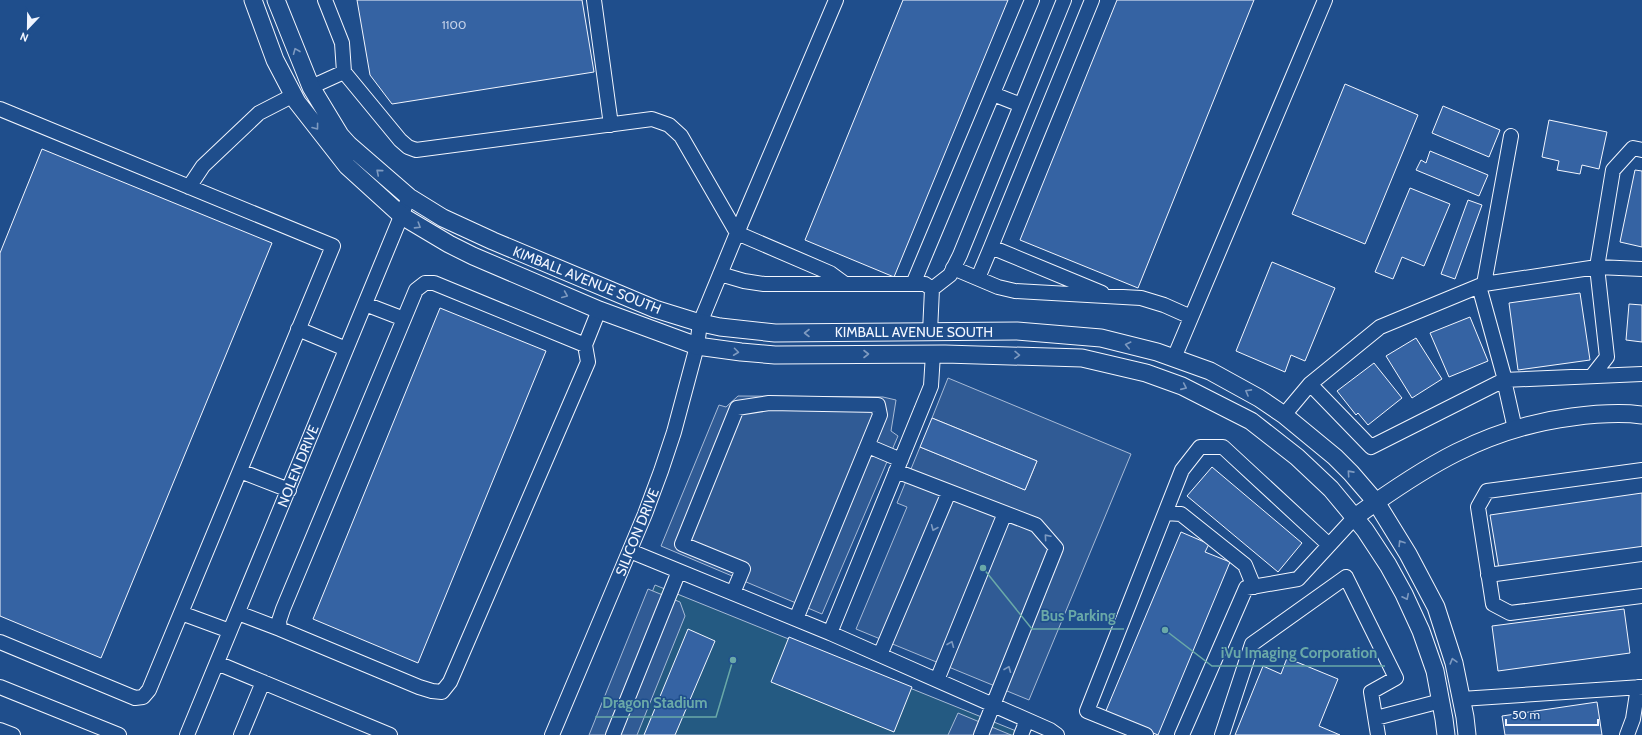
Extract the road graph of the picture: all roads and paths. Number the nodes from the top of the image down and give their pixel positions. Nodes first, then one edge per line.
1 (253, 0) edge
2 (276, 0) edge
3 (325, 0) edge
4 (594, 0) edge
5 (836, 0) edge
6 (1032, 0) edge
7 (1064, 0) edge
8 (1092, 0) edge
9 (1325, 0) edge
10 (344, 72) junction
11 (311, 87) junction
12 (993, 94) junction
13 (294, 95) junction
14 (1021, 105) junction
15 (0, 109) edge
16 (611, 125) junction
17 (1511, 136) dead end
18 (1642, 150) edge
19 (189, 187) junction
20 (409, 196) junction
21 (402, 216) junction
22 (737, 233) junction
23 (990, 247) junction
24 (1597, 267) junction
25 (953, 268) junction
26 (1642, 269) edge
27 (720, 274) junction
28 (978, 278) junction
29 (845, 284) junction
30 (913, 284) junction
31 (1481, 285) junction
32 (932, 289) junction
33 (1110, 296) junction
34 (365, 304) junction
35 (600, 310) junction
36 (1191, 317) junction
37 (404, 319) junction
38 (700, 323) junction
39 (298, 329) junction
40 (930, 332) junction
41 (585, 344) junction
42 (697, 346) junction
43 (346, 349) junction
44 (933, 354) junction
45 (1174, 358) junction
46 (1642, 374) edge
47 (1592, 376) junction
48 (1166, 380) junction
49 (1505, 380) junction
50 (1310, 384) junction
51 (1284, 415) junction
52 (1642, 415) edge
53 (1515, 429) junction
54 (868, 446) junction
55 (898, 466) junction
56 (1642, 470) edge
57 (240, 471) junction
58 (289, 490) junction
59 (949, 492) junction
60 (1376, 502) junction
61 (1005, 513) junction
62 (1165, 513) junction
63 (1355, 517) junction
64 (1329, 545) junction
65 (630, 551) junction
66 (1642, 554) edge
67 (679, 571) junction
68 (1488, 575) junction
69 (1254, 587) junction
70 (733, 593) junction
71 (1642, 596) edge
72 (181, 613) junction
73 (238, 613) junction
74 (796, 619) junction
75 (280, 630) junction
76 (230, 631) junction
77 (830, 633) junction
78 (0, 642) edge
79 (880, 655) junction
80 (217, 663) junction
81 (937, 680) junction
82 (263, 682) junction
83 (0, 687) edge
84 (1640, 687) edge
85 (1461, 699) junction
86 (1441, 701) junction
87 (994, 705) junction
88 (1376, 718) junction
89 (1027, 720) junction
90 (0, 730) edge
91 (13, 735) edge
92 (119, 735) edge
93 (188, 735) edge
94 (241, 735) edge
95 (390, 735) edge
96 (552, 735) edge
97 (613, 735) edge
98 (981, 735) edge
99 (1021, 735) edge
100 (1057, 735) edge
101 (1146, 735) edge
102 (1182, 735) edge
103 (1222, 735) edge
104 (1378, 735) edge
105 (1446, 735) edge
106 (1467, 735) edge
107 (1628, 735) edge

1 - 13 main road, KIMBALL AVENUE SOUTH
11 -> 2 main road, KIMBALL AVENUE SOUTH
3 - 10 street
4 - 16 street
5 - 22 street, SILICON DRIVE
6 - 12 street
7 - 14 street
8 - 23 street
9 - 36 street
10 - 11 street
10 - 16 street
11 - 13 main road
20 -> 11 main road, KIMBALL AVENUE SOUTH
12 - 14 street
12 - 30 street
13 - 19 street
13 -> 21 main road, KIMBALL AVENUE SOUTH
14 - 25 street
15 - 19 street
16 - 22 street
17 - 31 street
18 - 24 street
19 - 39 street
20 - 21 street, NOLEN DRIVE
20 - 38 main road, KIMBALL AVENUE SOUTH
21 - 34 street, NOLEN DRIVE
21 -> 35 main road, KIMBALL AVENUE SOUTH
22 - 27 street, SILICON DRIVE
22 - 29 street
23 - 28 street
23 - 33 street
24 - 26 street
24 - 31 street
24 - 47 street
25 - 28 street
25 - 32 street
27 - 29 street
27 - 38 street, SILICON DRIVE
28 - 33 street
29 - 30 street
30 - 32 street
31 - 49 street
31 - 50 street
32 - 40 street
33 - 36 street
34 - 37 street
34 - 43 street, NOLEN DRIVE
35 - 41 street
35 - 42 main road, KIMBALL AVENUE SOUTH
36 - 45 street
37 - 41 street
37 - 75 street
40 -> 38 main road, KIMBALL AVENUE SOUTH
38 - 42 street, SILICON DRIVE
39 - 43 street
39 - 57 street
40 - 44 main road
45 -> 40 main road, KIMBALL AVENUE SOUTH
41 - 75 street
42 -> 44 main road, KIMBALL AVENUE SOUTH
42 - 65 street, SILICON DRIVE
43 - 58 street, NOLEN DRIVE
44 -> 48 main road, KIMBALL AVENUE SOUTH
44 - 55 street
45 - 48 main road
51 -> 45 main road, KIMBALL AVENUE SOUTH
46 - 47 street
47 - 49 street
48 -> 63 main road, KIMBALL AVENUE SOUTH
49 - 50 street
49 - 53 street
50 - 51 street
60 -> 51 main road, KIMBALL AVENUE SOUTH
52 - 53 main road
53 - 60 main road
54 - 55 street
54 - 70 street
54 - 74 street
55 - 59 street
55 - 77 street
56 - 68 street
57 - 58 street
57 - 72 street
58 - 73 street, NOLEN DRIVE
59 - 61 street
59 -> 79 street
60 - 63 main road
85 -> 60 main road, KIMBALL AVENUE SOUTH
81 -> 61 street
87 -> 61 street
62 - 64 street
62 - 69 street
62 - 101 street
63 - 64 street
63 -> 86 main road, KIMBALL AVENUE SOUTH
64 - 69 street
65 - 67 street
65 - 96 street, SILICON DRIVE
66 - 68 street
67 - 70 street
67 - 97 street
68 - 71 street
69 - 102 street
70 - 74 street
72 - 76 street
72 - 78 street
73 - 75 street
73 - 76 street, NOLEN DRIVE
74 - 77 street
76 - 80 street, NOLEN DRIVE
77 - 79 street
79 - 81 street
80 - 82 street
80 - 93 street, NOLEN DRIVE
81 - 87 street
82 - 94 street
82 - 95 street
83 - 92 street
84 - 85 street
84 - 107 street
85 - 86 main road
85 - 106 main road, KIMBALL AVENUE SOUTH
86 - 88 street
86 - 105 main road, KIMBALL AVENUE SOUTH
87 - 89 street
87 - 98 street
88 - 103 street
88 - 104 street
89 - 99 street
89 - 100 street
90 - 91 street

